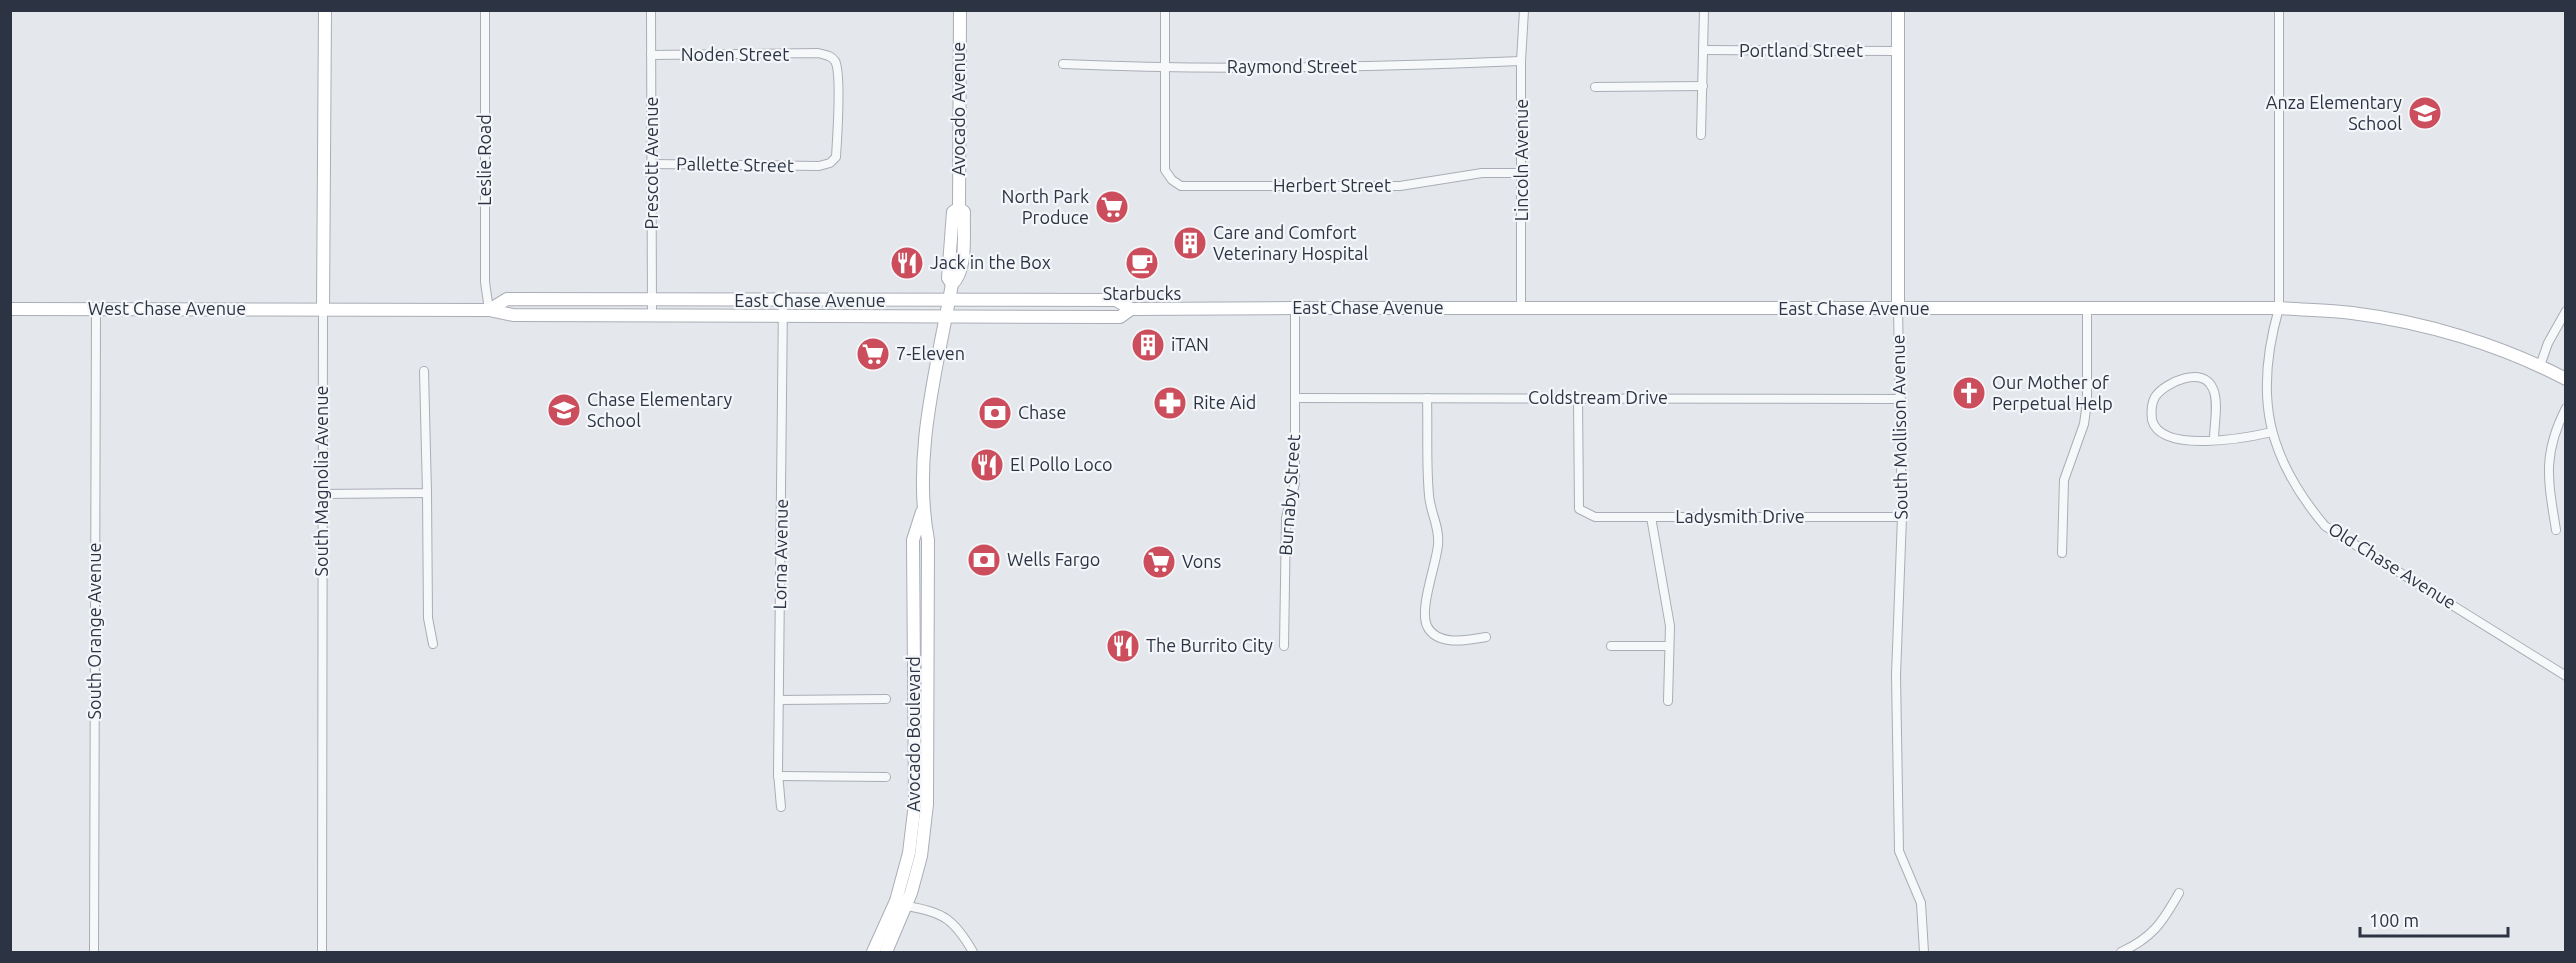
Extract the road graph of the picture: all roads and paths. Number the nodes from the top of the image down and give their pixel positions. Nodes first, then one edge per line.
1 (325, 10) edge
2 (485, 10) edge
3 (651, 10) edge
4 (960, 10) edge
5 (1165, 10) edge
6 (1524, 10) edge
7 (1704, 10) edge
8 (1898, 10) edge
9 (2279, 10) edge
10 (1704, 50) junction
11 (1898, 51) junction
12 (651, 56) junction
13 (1521, 61) junction
14 (1063, 64) dead end
15 (1165, 68) junction
16 (1702, 86) junction
17 (1595, 87) dead end
18 (1701, 135) dead end
19 (651, 164) junction
20 (819, 166) joint
21 (1522, 172) junction
22 (653, 300) junction
23 (783, 301) junction
24 (950, 301) junction
25 (1295, 308) junction
26 (2087, 308) junction
27 (2279, 308) junction
28 (10, 309) edge
29 (96, 309) junction
30 (323, 309) junction
31 (1131, 309) junction
32 (1521, 309) junction
33 (1898, 309) junction
34 (489, 310) junction
35 (2565, 311) edge
36 (652, 316) junction
37 (783, 316) junction
38 (947, 318) junction
39 (2540, 366) junction
40 (424, 371) dead end
41 (2565, 379) edge
42 (1295, 398) junction
43 (1427, 398) junction
44 (1578, 398) junction
45 (1901, 399) junction
46 (2565, 408) edge
47 (2271, 432) junction
48 (2214, 439) junction
49 (427, 493) junction
50 (321, 494) junction
51 (923, 511) junction
52 (1651, 517) junction
53 (1902, 517) junction
54 (2556, 530) dead end
55 (2062, 552) dead end
56 (1486, 637) dead end
57 (433, 644) dead end
58 (1284, 646) dead end
59 (1611, 646) dead end
60 (1669, 646) junction
61 (2565, 676) edge
62 (886, 699) dead end
63 (779, 700) junction
64 (1668, 701) dead end
65 (778, 776) junction
66 (886, 777) dead end
67 (781, 807) dead end
68 (2179, 893) dead end
69 (907, 906) junction
70 (94, 952) edge
71 (322, 952) edge
72 (873, 952) edge
73 (886, 952) edge
74 (973, 952) edge
75 (1924, 952) edge
76 (2121, 952) edge

1 - 30 main road, South Magnolia Avenue
2 - 34 street, Leslie Road
3 - 12 street, Prescott Avenue
4 - 24 main road, Avocado Avenue
5 - 15 street, Herbert Street
6 - 13 street, Lincoln Avenue
7 - 10 street
8 - 11 main road, South Mollison Avenue
9 - 27 street, Old Chase Avenue
10 - 11 street, Portland Street
10 - 16 street
11 - 33 main road, South Mollison Avenue
12 - 19 street, Prescott Avenue
12 - 20 street, Noden Street
13 - 15 street, Raymond Street
13 - 21 street, Lincoln Avenue
14 - 15 street, Raymond Street
15 - 21 street, Herbert Street
16 - 17 street
16 - 18 street
19 - 20 street, Pallette Street
19 - 22 street, Prescott Avenue
21 - 32 street, Lincoln Avenue
22 - 23 main road, East Chase Avenue
22 - 34 main road, East Chase Avenue
22 - 36 street, Prescott Avenue
23 - 24 main road, East Chase Avenue
23 - 37 street, Lorna Avenue
24 - 31 main road, East Chase Avenue
24 - 38 main road, Avocado Avenue
25 - 31 main road, East Chase Avenue
25 - 32 main road, East Chase Avenue
25 - 42 street, Burnaby Street
26 - 27 main road, East Chase Avenue
26 - 33 main road, East Chase Avenue
26 - 55 street
27 - 39 main road, East Chase Avenue
27 - 47 street, Old Chase Avenue
28 - 29 main road, West Chase Avenue
29 - 30 main road, West Chase Avenue
29 - 70 street, South Orange Avenue
30 - 34 main road, East Chase Avenue
30 - 50 street, South Magnolia Avenue
31 - 38 main road, East Chase Avenue
32 - 33 main road, East Chase Avenue
33 - 45 street, South Mollison Avenue
34 - 36 main road, East Chase Avenue
35 - 39 street
36 - 37 main road, East Chase Avenue
37 - 38 main road, East Chase Avenue
37 - 63 street, Lorna Avenue
38 - 51 main road, Avocado Boulevard
39 - 41 main road, East Chase Avenue
40 - 49 street
42 - 43 street, Coldstream Drive
42 - 58 street, Burnaby Street
43 - 44 street, Coldstream Drive
43 - 56 street
44 - 45 street, Coldstream Drive
44 - 52 street, Ladysmith Drive
45 - 53 street, South Mollison Avenue
46 - 54 street
47 - 48 street
47 - 61 street, Old Chase Avenue
48 - 48 street
49 - 50 street
49 - 57 street
50 - 71 street, South Magnolia Avenue
51 - 69 main road, Avocado Boulevard
51 - 72 main road, Avocado Boulevard
52 - 53 street, Ladysmith Drive
52 - 60 street
53 - 75 street, South Mollison Avenue
59 - 60 street
60 - 64 street
62 - 63 street
63 - 65 street, Lorna Avenue
65 - 66 street
65 - 67 street, Lorna Avenue
68 - 76 street
69 - 73 main road, Avocado Boulevard
69 - 74 street

